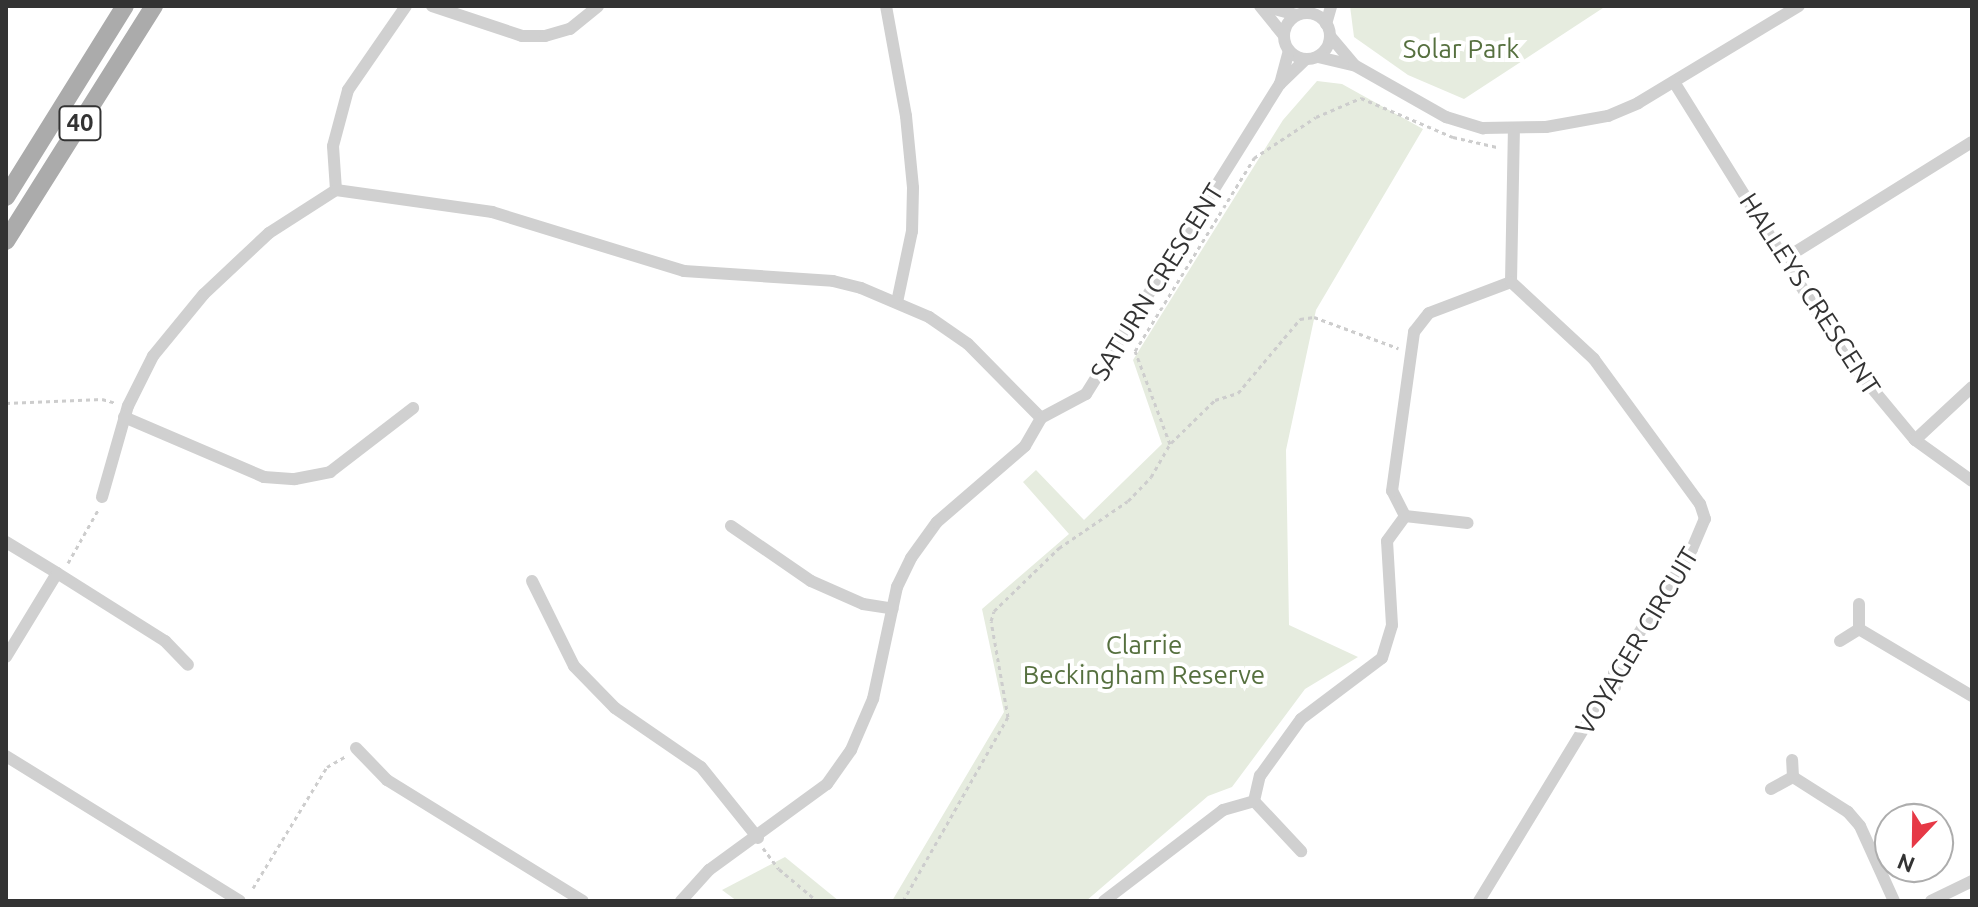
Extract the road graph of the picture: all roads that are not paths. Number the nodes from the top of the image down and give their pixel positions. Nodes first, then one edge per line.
1 (125, 6) edge
2 (154, 6) edge
3 (406, 6) edge
4 (432, 6) edge
5 (598, 6) edge
6 (886, 6) edge
7 (1261, 6) edge
8 (1331, 6) edge
9 (1799, 6) edge
10 (1306, 11) edge
11 (1328, 30) junction
12 (1284, 36) junction
13 (1289, 51) junction
14 (1311, 58) junction
15 (1354, 65) junction
16 (1674, 82) junction
17 (1280, 84) junction
18 (1514, 130) junction
19 (1972, 142) edge
20 (336, 190) junction
21 (6, 197) edge
22 (6, 241) edge
23 (1784, 259) junction
24 (1511, 282) junction
25 (897, 302) junction
26 (1972, 387) edge
27 (413, 408) dead end
28 (126, 411) junction
29 (1041, 418) junction
30 (1915, 440) junction
31 (1972, 481) edge
32 (102, 497) road end
33 (1405, 516) junction
34 (1468, 523) dead end
35 (731, 526) dead end
36 (6, 542) edge
37 (57, 573) junction
38 (532, 581) dead end
39 (1859, 604) dead end
40 (893, 609) junction
41 (1859, 629) junction
42 (1840, 641) dead end
43 (6, 657) edge
44 (188, 665) dead end
45 (1972, 696) edge
46 (356, 748) road end
47 (6, 756) edge
48 (1792, 760) dead end
49 (1793, 777) junction
50 (1771, 789) dead end
51 (1254, 801) junction
52 (758, 838) junction
53 (1301, 851) dead end
54 (1972, 881) edge
55 (240, 901) edge
56 (583, 901) edge
57 (681, 901) edge
58 (1104, 901) edge
59 (1479, 901) edge
60 (1894, 901) edge
61 (1931, 901) edge

1 - 21 main road, 40
2 - 22 main road, 40
3 - 20 street
4 - 5 street
6 - 25 street
7 - 10 street
7 - 12 street
8 - 11 street
9 - 16 street
10 - 11 street
10 - 12 street
11 - 14 street, SATURN CRESCENT
11 - 15 street
12 - 13 street
13 - 14 street
13 - 17 street, SATURN CRESCENT
14 - 15 street
14 - 17 street, SATURN CRESCENT
15 - 18 street
16 - 18 street
16 - 23 street, HALLEYS CRESCENT
17 - 29 street, SATURN CRESCENT
18 - 24 street
19 - 23 street
20 - 25 street
20 - 28 street
23 - 30 street, HALLEYS CRESCENT
24 - 33 street
24 - 59 street, VOYAGER CIRCUIT
25 - 29 street
26 - 30 street
27 - 28 street
28 - 32 street
29 - 40 street, SATURN CRESCENT
30 - 31 street, HALLEYS CRESCENT
33 - 34 street
33 - 51 street
35 - 40 street
36 - 37 street
37 - 43 street
37 - 44 street
38 - 52 street
39 - 41 street
40 - 52 street, SATURN CRESCENT
41 - 42 street
41 - 45 street
46 - 56 street
47 - 55 street
48 - 49 street
49 - 50 street
49 - 60 street
51 - 53 street
51 - 58 street
52 - 57 street, SATURN CRESCENT
54 - 61 street

